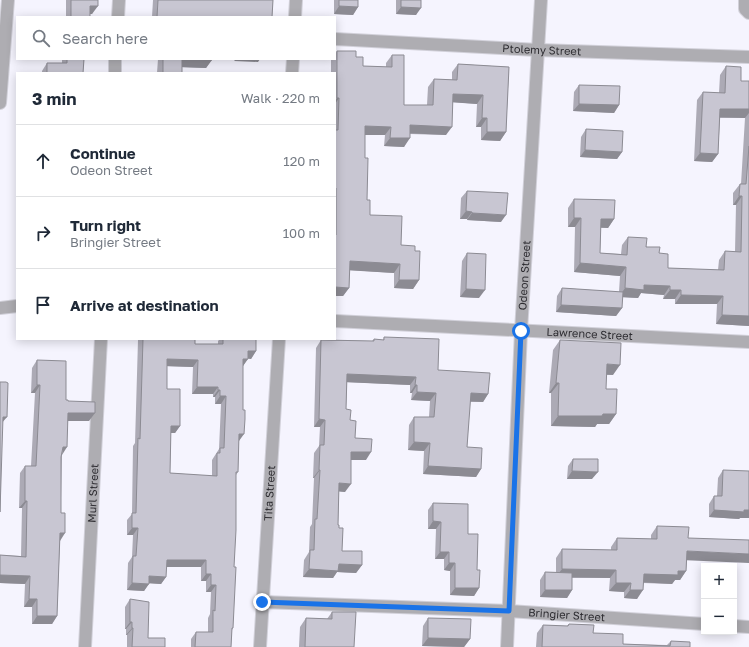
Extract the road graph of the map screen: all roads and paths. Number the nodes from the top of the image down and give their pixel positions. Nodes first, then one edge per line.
1 (8, 0) edge
2 (119, 0) edge
3 (296, 0) edge
4 (541, 0) edge
5 (745, 0) edge
6 (749, 13) edge
7 (118, 16) edge
8 (295, 16) edge
9 (336, 39) edge
10 (538, 50) junction
11 (749, 57) edge
12 (116, 60) edge
13 (293, 60) edge
14 (115, 72) edge
15 (292, 72) edge
16 (0, 103) edge
17 (0, 112) edge
18 (16, 306) edge
19 (0, 308) edge
20 (336, 321) edge
21 (521, 331) junction
22 (100, 340) edge
23 (279, 340) edge
24 (749, 342) edge
25 (262, 602) junction
26 (509, 611) junction
27 (701, 624) edge
28 (737, 626) edge
29 (749, 627) edge
30 (85, 647) edge
31 (260, 647) edge
32 (507, 647) edge

1 - 16 street
2 - 7 street
3 - 8 street
4 - 10 street, Odeon Street
5 - 6 street
9 - 10 street, Ptolemy Street
10 - 11 street, Ptolemy Street
10 - 21 street, Odeon Street
12 - 14 street
13 - 15 street
16 - 17 street
18 - 19 street
20 - 21 street, Lawrence Street
21 - 24 street, Lawrence Street
21 - 26 street, Odeon Street
22 - 30 street, Murl Street
23 - 25 street, Tita Street
25 - 26 street, Bringier Street
25 - 31 street, Tita Street
26 - 27 street, Bringier Street
26 - 32 street, Odeon Street
28 - 29 street

